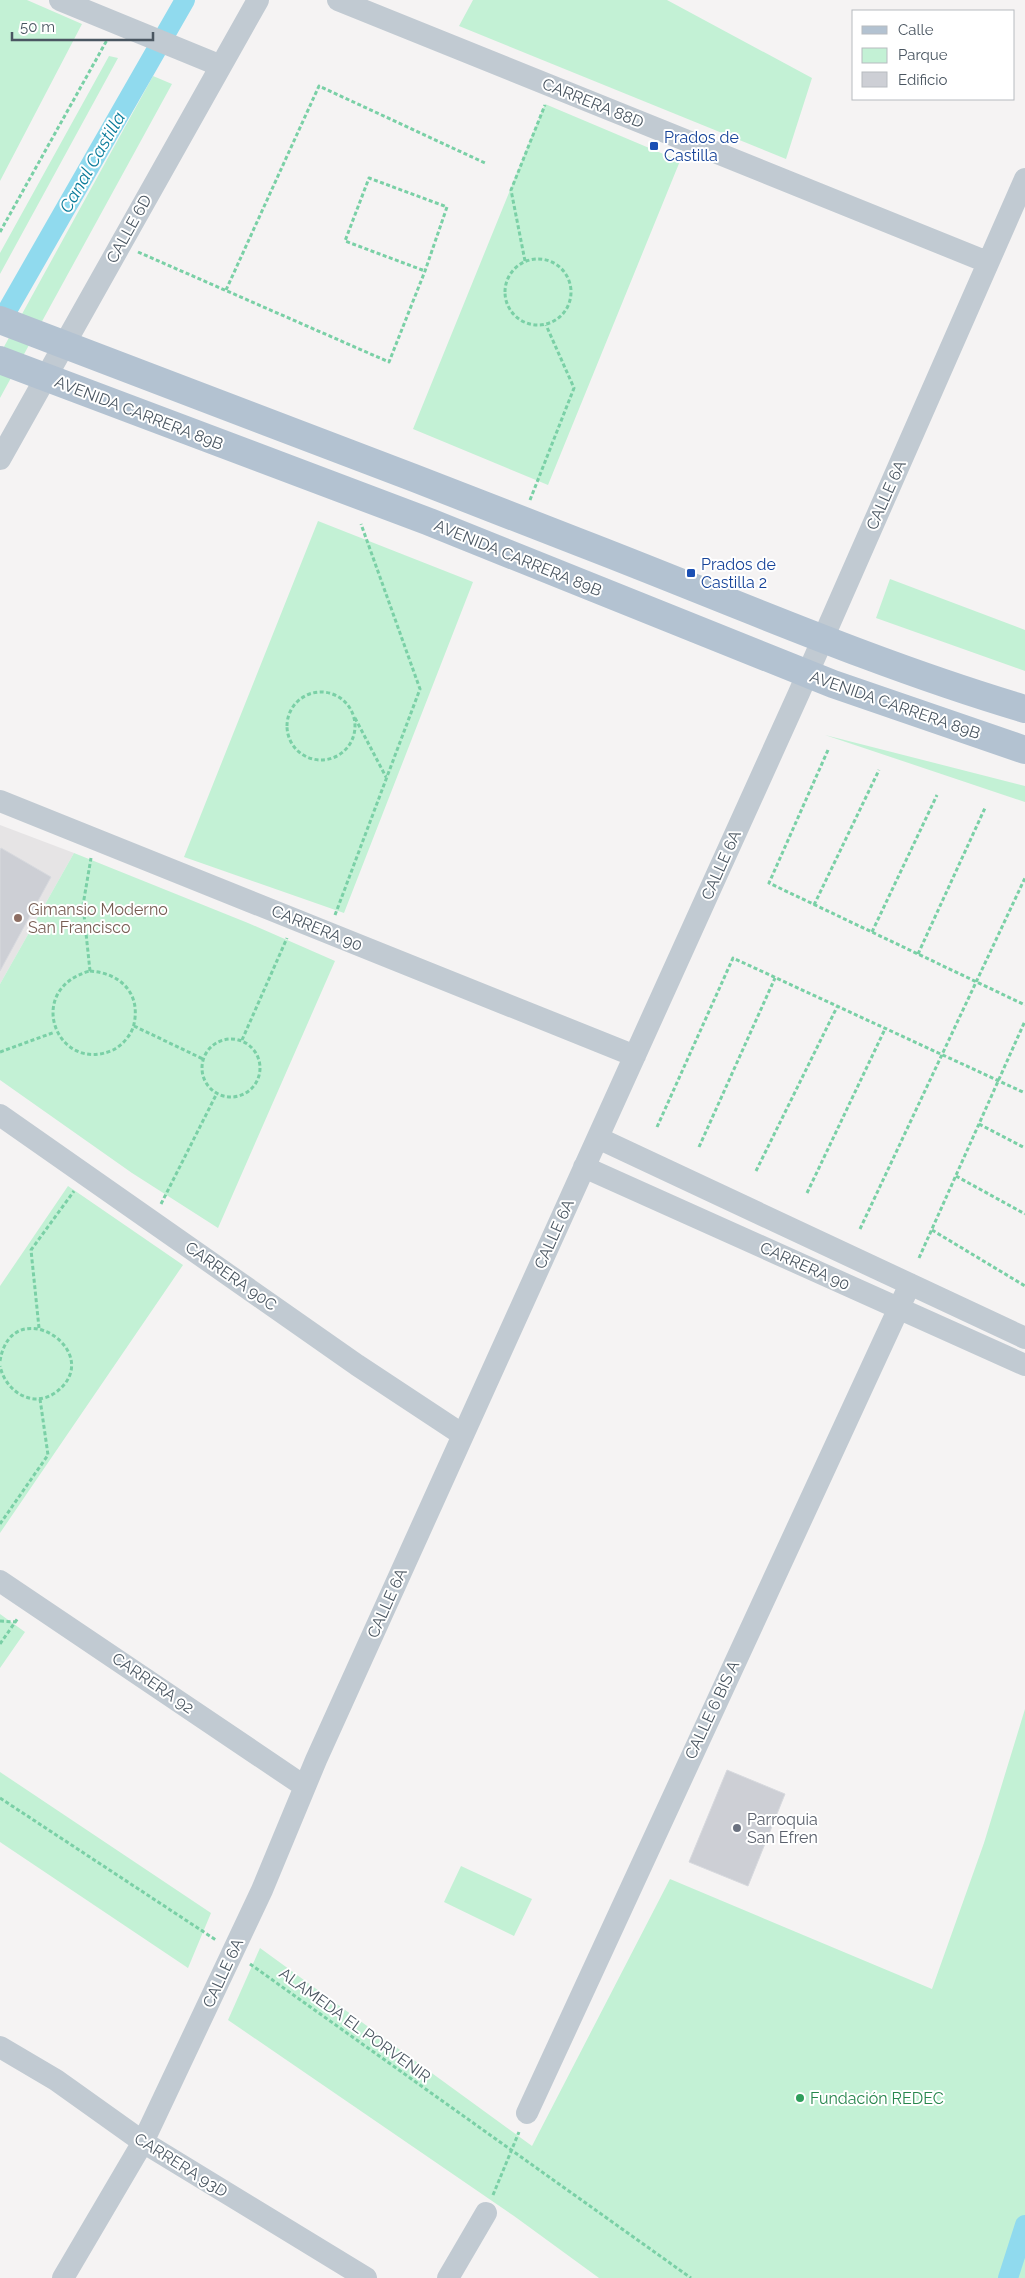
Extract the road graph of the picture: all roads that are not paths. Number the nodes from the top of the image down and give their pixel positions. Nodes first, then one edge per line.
1 (60, 0) edge
2 (258, 0) edge
3 (338, 0) edge
4 (221, 66) junction
5 (1025, 179) edge
6 (987, 262) junction
7 (0, 320) edge
8 (64, 344) junction
9 (5, 362) edge
10 (46, 378) junction
11 (0, 458) edge
12 (823, 638) junction
13 (807, 674) junction
14 (1025, 709) edge
15 (1025, 750) edge
16 (0, 801) edge
17 (635, 1056) junction
18 (0, 1115) edge
19 (598, 1138) junction
20 (584, 1167) junction
21 (910, 1284) junction
22 (898, 1308) junction
23 (1025, 1338) edge
24 (1025, 1365) edge
25 (463, 1435) junction
26 (0, 1581) edge
27 (304, 1786) junction
28 (0, 2047) edge
29 (527, 2113) dead end
30 (143, 2142) junction
31 (486, 2213) dead end
32 (63, 2278) edge
33 (366, 2278) edge
34 (448, 2278) edge

1 - 4 street
2 - 4 street, CALLE 6D
3 - 6 street, CARRERA 88D
4 - 8 street, CALLE 6D
5 - 6 street, CALLE 6A
6 - 12 street, CALLE 6A
7 - 8 main road
8 - 10 street, CALLE 6D
8 - 12 main road
9 - 10 main road, AVENIDA CARRERA 89B
10 - 11 street, CALLE 6D
10 - 13 main road, AVENIDA CARRERA 89B
12 - 13 street, CALLE 6A
12 - 14 main road
13 - 15 main road, AVENIDA CARRERA 89B
13 - 17 street, CALLE 6A
16 - 17 street, CARRERA 90
17 - 19 street, CALLE 6A
18 - 25 street, CARRERA 90C
19 - 20 street, CALLE 6A
19 - 21 street, CARRERA 90
20 - 22 street, CARRERA 90
20 - 25 street, CALLE 6A
21 - 22 street, CALLE 6 BIS A
21 - 23 street, CARRERA 90
22 - 24 street, CARRERA 90
22 - 29 street, CALLE 6 BIS A
25 - 27 street, CALLE 6A
26 - 27 street, CARRERA 92
27 - 30 street, CALLE 6A
28 - 30 street, CARRERA 93D
30 - 32 street, CALLE 6A
30 - 33 street, CARRERA 93D
31 - 34 street

